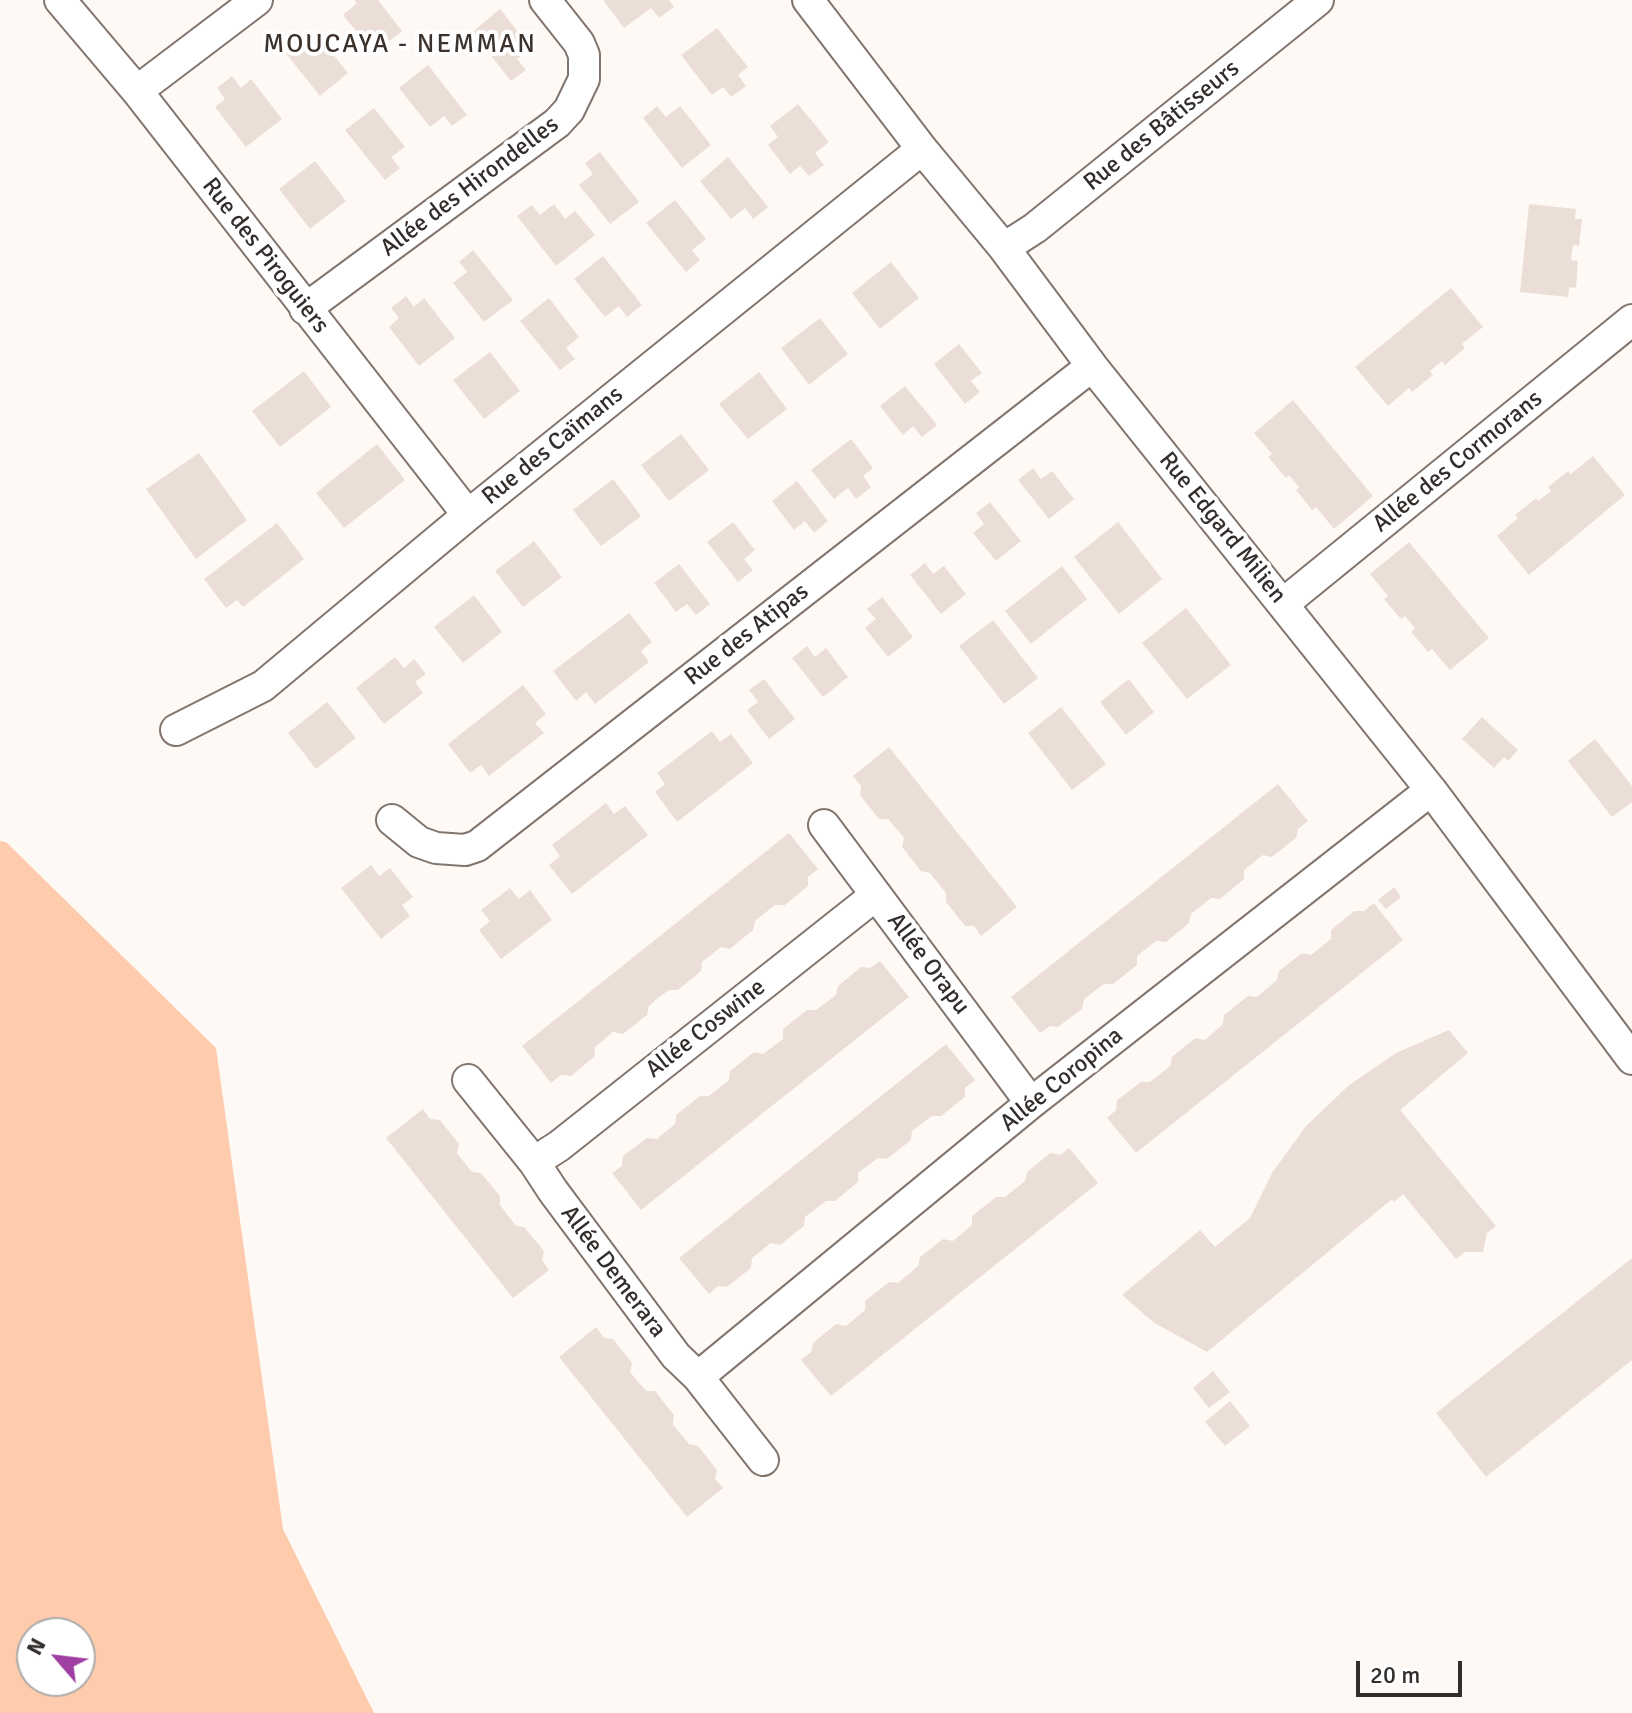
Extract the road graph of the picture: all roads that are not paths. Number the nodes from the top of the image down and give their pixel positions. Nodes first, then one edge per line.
1 (60, 0) edge
2 (257, 0) edge
3 (545, 0) edge
4 (808, 0) edge
5 (1318, 0) edge
6 (137, 91) junction
7 (922, 149) junction
8 (1004, 248) junction
9 (305, 309) junction
10 (1632, 320) edge
11 (1092, 366) junction
12 (468, 515) junction
13 (1283, 604) junction
14 (176, 730) dead end
15 (1431, 790) junction
16 (392, 820) dead end
17 (824, 825) dead end
18 (876, 895) junction
19 (1632, 1059) edge
20 (468, 1080) dead end
21 (1031, 1103) junction
22 (534, 1162) junction
23 (698, 1377) junction
24 (763, 1460) dead end

1 - 6 street, Rue des Piroguiers
2 - 6 street
3 - 9 street, Allée des Hirondelles
4 - 7 street, Rue Edgard Milien
5 - 8 street, Rue des Bâtisseurs
6 - 9 street, Rue des Piroguiers
7 - 8 street, Rue Edgard Milien
7 - 12 street, Rue des Caïmans
8 - 11 street, Rue Edgard Milien
9 - 12 street, Rue des Piroguiers
10 - 13 street, Allée des Cormorans
11 - 13 street, Rue Edgard Milien
11 - 16 street, Rue des Atipas
12 - 14 street, Rue des Caïmans
13 - 15 street, Rue Edgard Milien
15 - 19 street, Rue Edgard Milien
15 - 21 street, Allée Coropina
17 - 18 street, Allée Orapu
18 - 21 street, Allée Orapu
18 - 22 street, Allée Coswine
20 - 22 street, Allée Demerara
21 - 23 street, Allée Coropina
22 - 23 street, Allée Demerara
23 - 24 street, Allée Demerara

